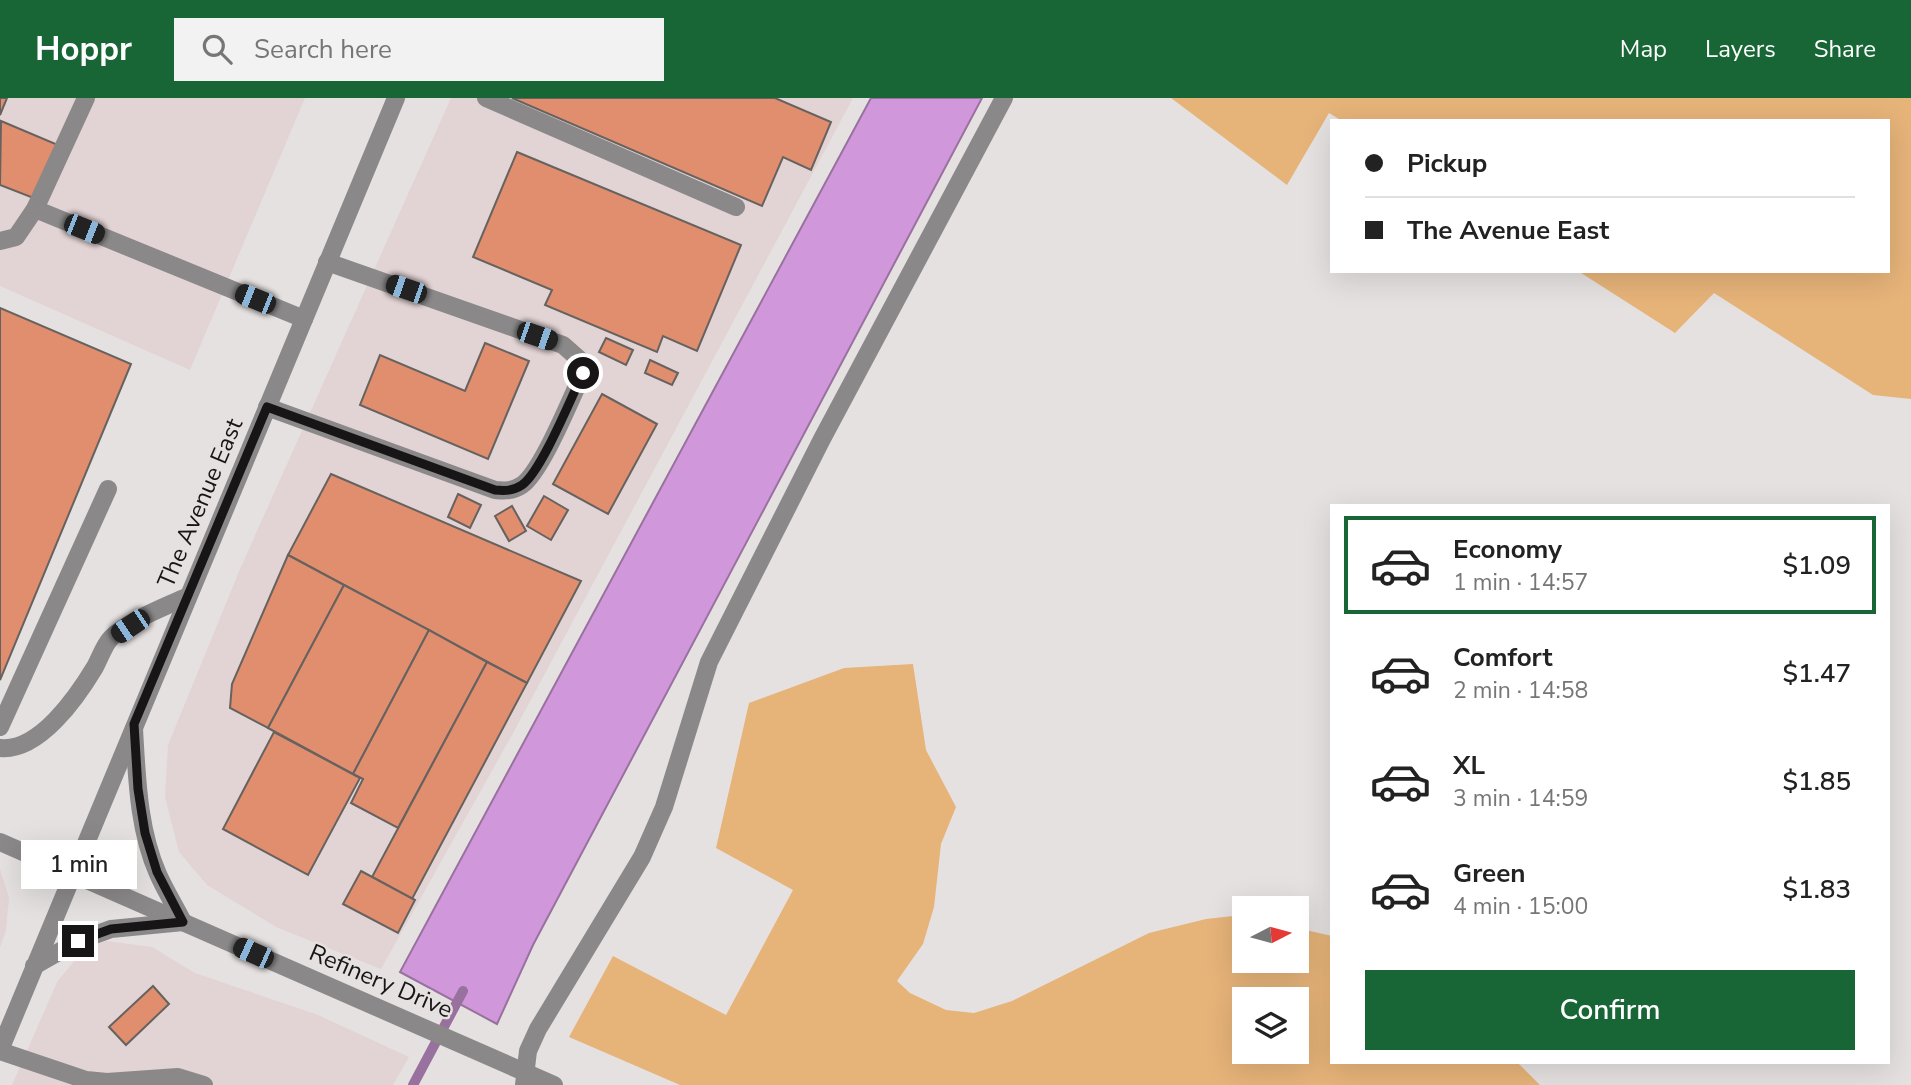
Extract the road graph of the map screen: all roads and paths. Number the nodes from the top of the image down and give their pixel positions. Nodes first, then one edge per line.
1 (86, 98) edge
2 (396, 98) edge
3 (486, 98) edge
4 (1004, 98) edge
5 (736, 207) dead end
6 (35, 209) junction
7 (0, 241) edge
8 (327, 262) junction
9 (304, 318) junction
10 (267, 407) junction
11 (108, 489) dead end
12 (188, 596) junction
13 (134, 724) junction
14 (0, 727) edge
15 (0, 748) edge
16 (0, 842) edge
17 (72, 874) junction
18 (183, 922) junction
19 (34, 966) junction
20 (0, 1051) edge
21 (525, 1079) edge
22 (204, 1085) edge
23 (554, 1085) edge

1 - 6 street
2 - 8 street, The Avenue East
3 - 5 street
4 - 21 street
6 - 7 street
6 - 9 street
8 - 9 street, The Avenue East
8 - 10 street
9 - 10 street, The Avenue East
10 - 12 street, The Avenue East
11 - 14 street
12 - 13 street, The Avenue East
12 - 15 street
13 - 17 street, The Avenue East
13 - 18 street
16 - 17 street, Refinery Drive
17 - 18 street, Refinery Drive
17 - 19 street, The Avenue East
18 - 19 street
18 - 21 street, Refinery Drive
19 - 20 street, The Avenue East
20 - 22 street
21 - 23 street, Refinery Drive

